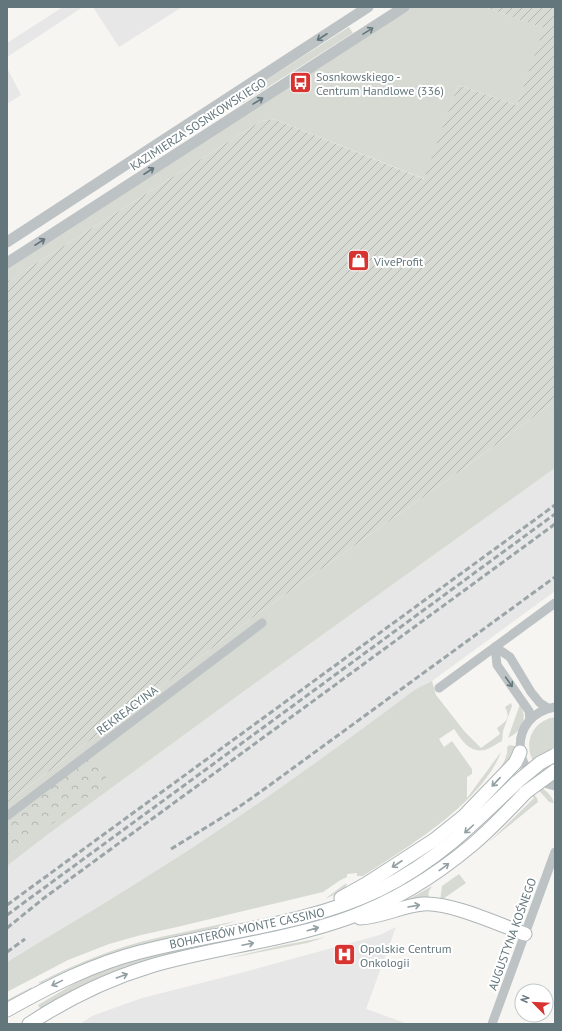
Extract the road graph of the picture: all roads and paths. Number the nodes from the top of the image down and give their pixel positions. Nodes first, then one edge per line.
1 (368, 7) edge
2 (404, 7) edge
3 (7, 242) edge
4 (7, 263) edge
5 (555, 603) edge
6 (262, 623) dead end
7 (495, 647) junction
8 (439, 688) dead end
9 (552, 708) edge
10 (530, 720) junction
11 (520, 752) junction
12 (555, 755) edge
13 (555, 771) edge
14 (555, 787) edge
15 (7, 816) edge
16 (555, 852) edge
17 (319, 913) junction
18 (348, 918) junction
19 (525, 934) junction
20 (86, 992) junction
21 (20, 1002) junction
22 (7, 1010) edge
23 (7, 1015) edge
24 (29, 1024) edge
25 (45, 1024) edge
26 (492, 1024) edge

1 -> 3 street, KAZIMIERZA SOSNKOWSKIEGO
4 -> 2 street, KAZIMIERZA SOSNKOWSKIEGO
5 - 7 street
6 - 15 street, REKREACYJNA
7 - 8 street
7 - 9 street
7 -> 10 street
9 - 10 street
10 - 11 street
11 - 14 street
11 -> 17 main road
12 -> 17 main road, BOHATERÓW MONTE CASSINO, bridge
18 -> 13 main road, BOHATERÓW MONTE CASSINO, bridge
16 - 19 street, AUGUSTYNA KOŚNEGO
17 -> 21 main road, BOHATERÓW MONTE CASSINO
18 -> 19 main road
20 -> 18 main road, BOHATERÓW MONTE CASSINO
19 - 26 street, AUGUSTYNA KOŚNEGO
20 - 24 main road
20 - 25 main road
21 - 22 main road
21 - 23 main road

